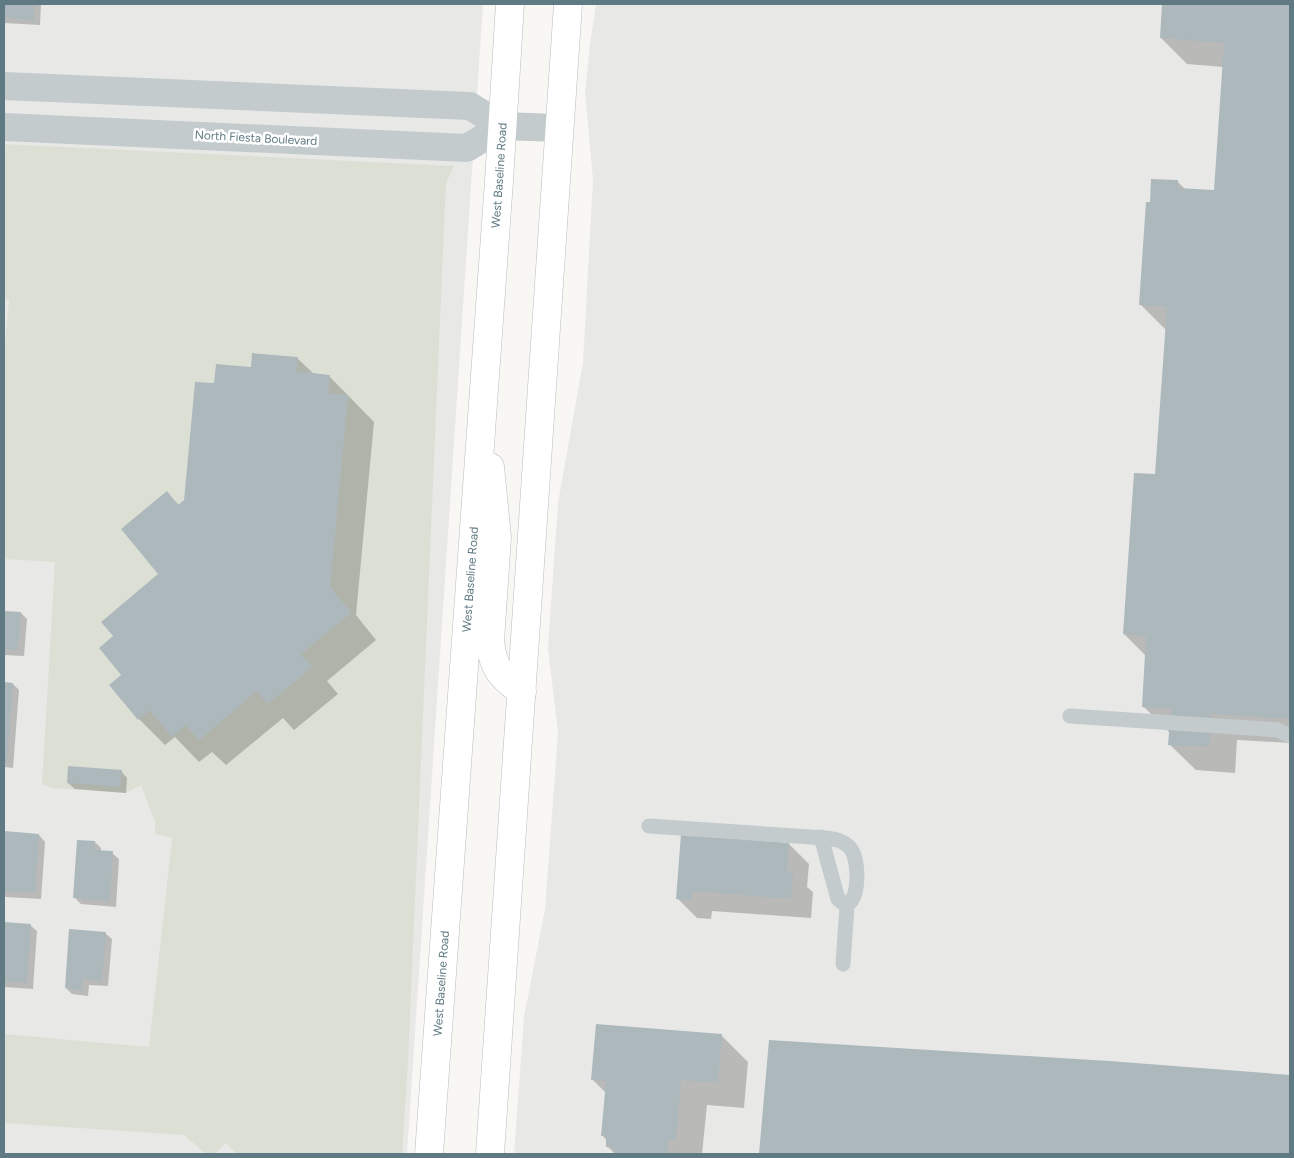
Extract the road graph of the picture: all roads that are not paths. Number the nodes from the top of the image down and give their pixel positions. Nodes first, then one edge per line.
1 (510, 4) edge
2 (568, 4) edge
3 (4, 86) edge
4 (64, 88) junction
5 (502, 126) junction
6 (4, 127) edge
7 (560, 128) junction
8 (74, 130) junction
9 (483, 396) junction
10 (522, 692) junction
11 (1070, 716) dead end
12 (1290, 736) edge
13 (649, 826) dead end
14 (821, 837) junction
15 (847, 906) junction
16 (843, 964) dead end
17 (429, 1154) edge
18 (490, 1154) edge

1 - 5 main road, West Baseline Road
2 - 7 main road
3 - 4 street
4 - 5 street
4 - 8 street
5 - 7 street
5 - 8 street, North Fiesta Boulevard
5 - 9 main road, West Baseline Road
6 - 8 street, North Fiesta Boulevard
7 - 10 main road
9 - 10 main road
9 - 17 main road, West Baseline Road
10 - 18 main road
11 - 12 lane
13 - 14 lane
14 - 15 lane
14 - 15 lane
15 - 16 lane

